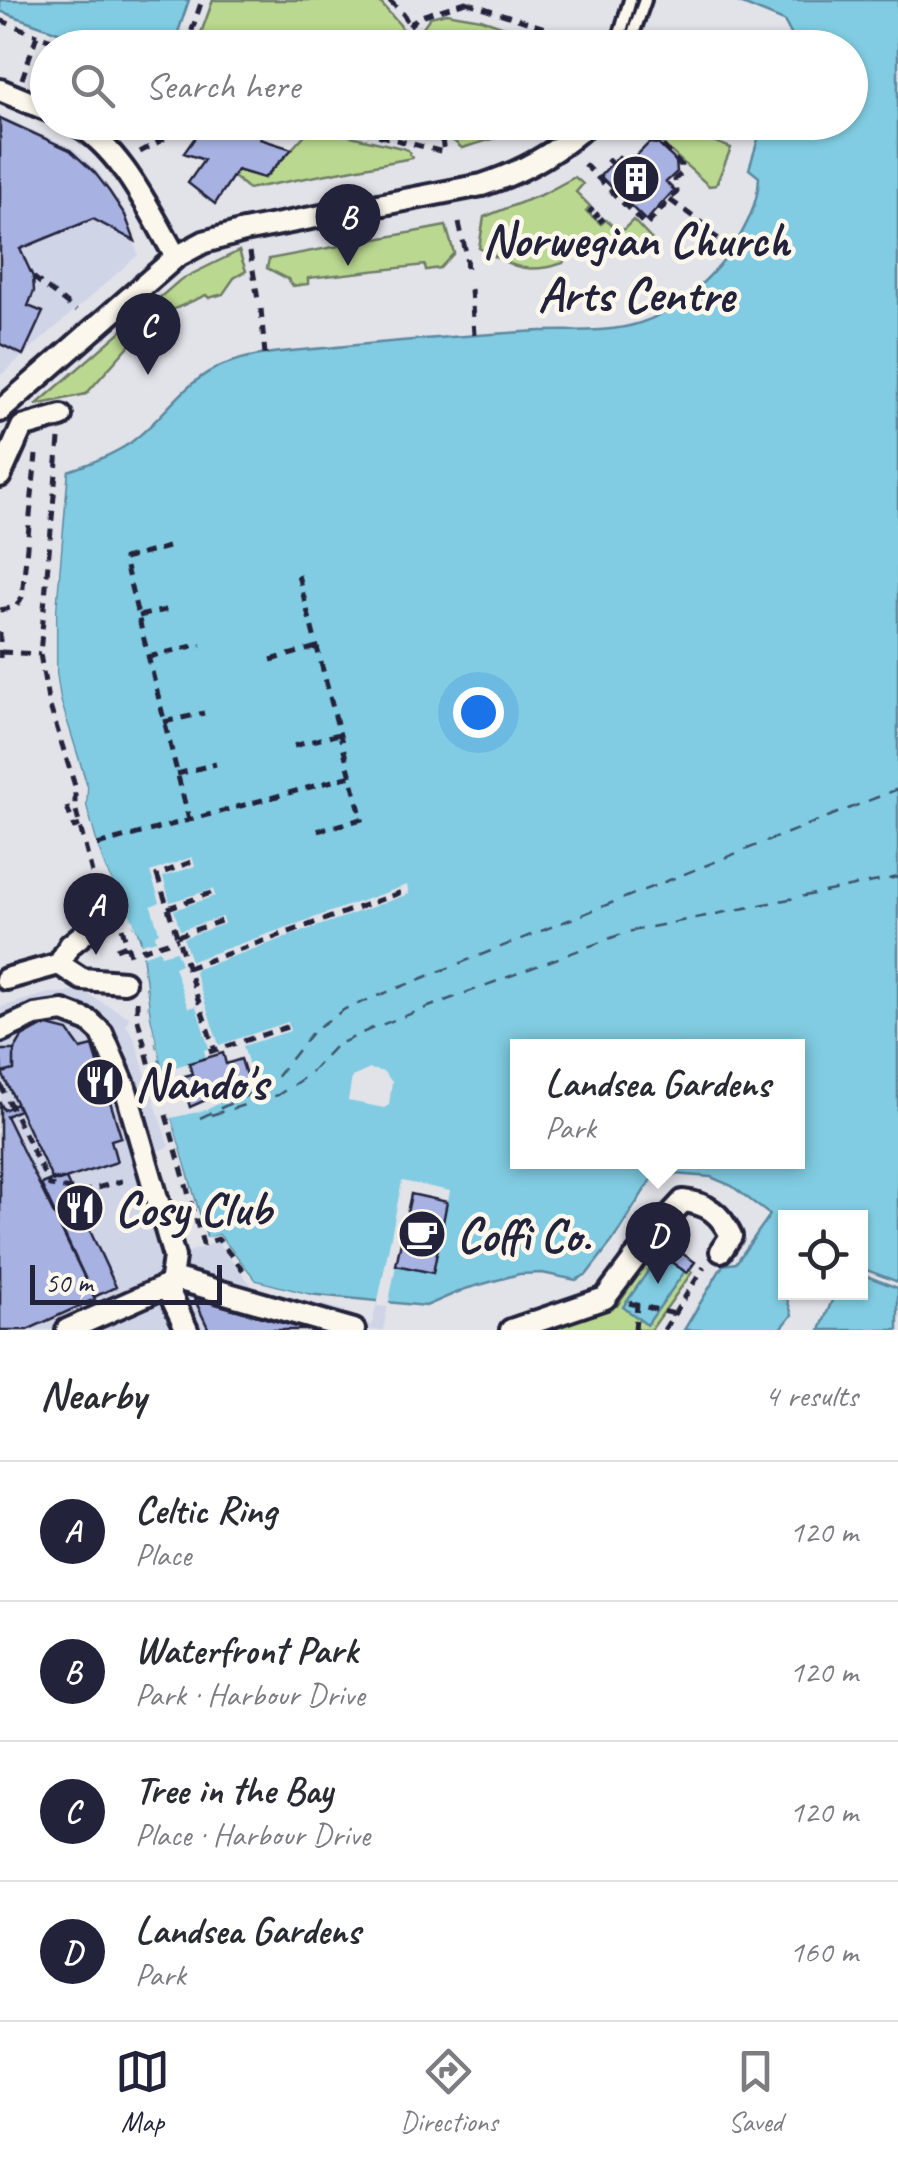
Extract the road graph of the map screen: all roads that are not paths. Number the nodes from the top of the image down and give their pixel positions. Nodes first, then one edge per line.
1 (630, 0) edge
2 (644, 0) edge
3 (621, 30) edge
4 (634, 30) edge
5 (99, 140) edge
6 (570, 140) edge
7 (176, 257) junction
8 (3, 403) edge
9 (61, 416) road end
10 (0, 476) edge
11 (104, 916) dead end
12 (59, 964) junction
13 (6, 979) dead end
14 (132, 982) road end
15 (0, 1032) edge
16 (721, 1251) dead end
17 (169, 1283) junction
18 (67, 1330) edge
19 (187, 1330) edge
20 (354, 1330) edge
21 (511, 1330) edge

1 - 3 lane
2 - 4 lane
5 - 7 street
6 - 7 street
7 - 8 street
9 - 10 street
11 - 12 street
12 - 13 street
12 - 14 street
15 - 17 street
16 - 21 street
17 - 18 street
17 - 19 street
17 - 20 street

